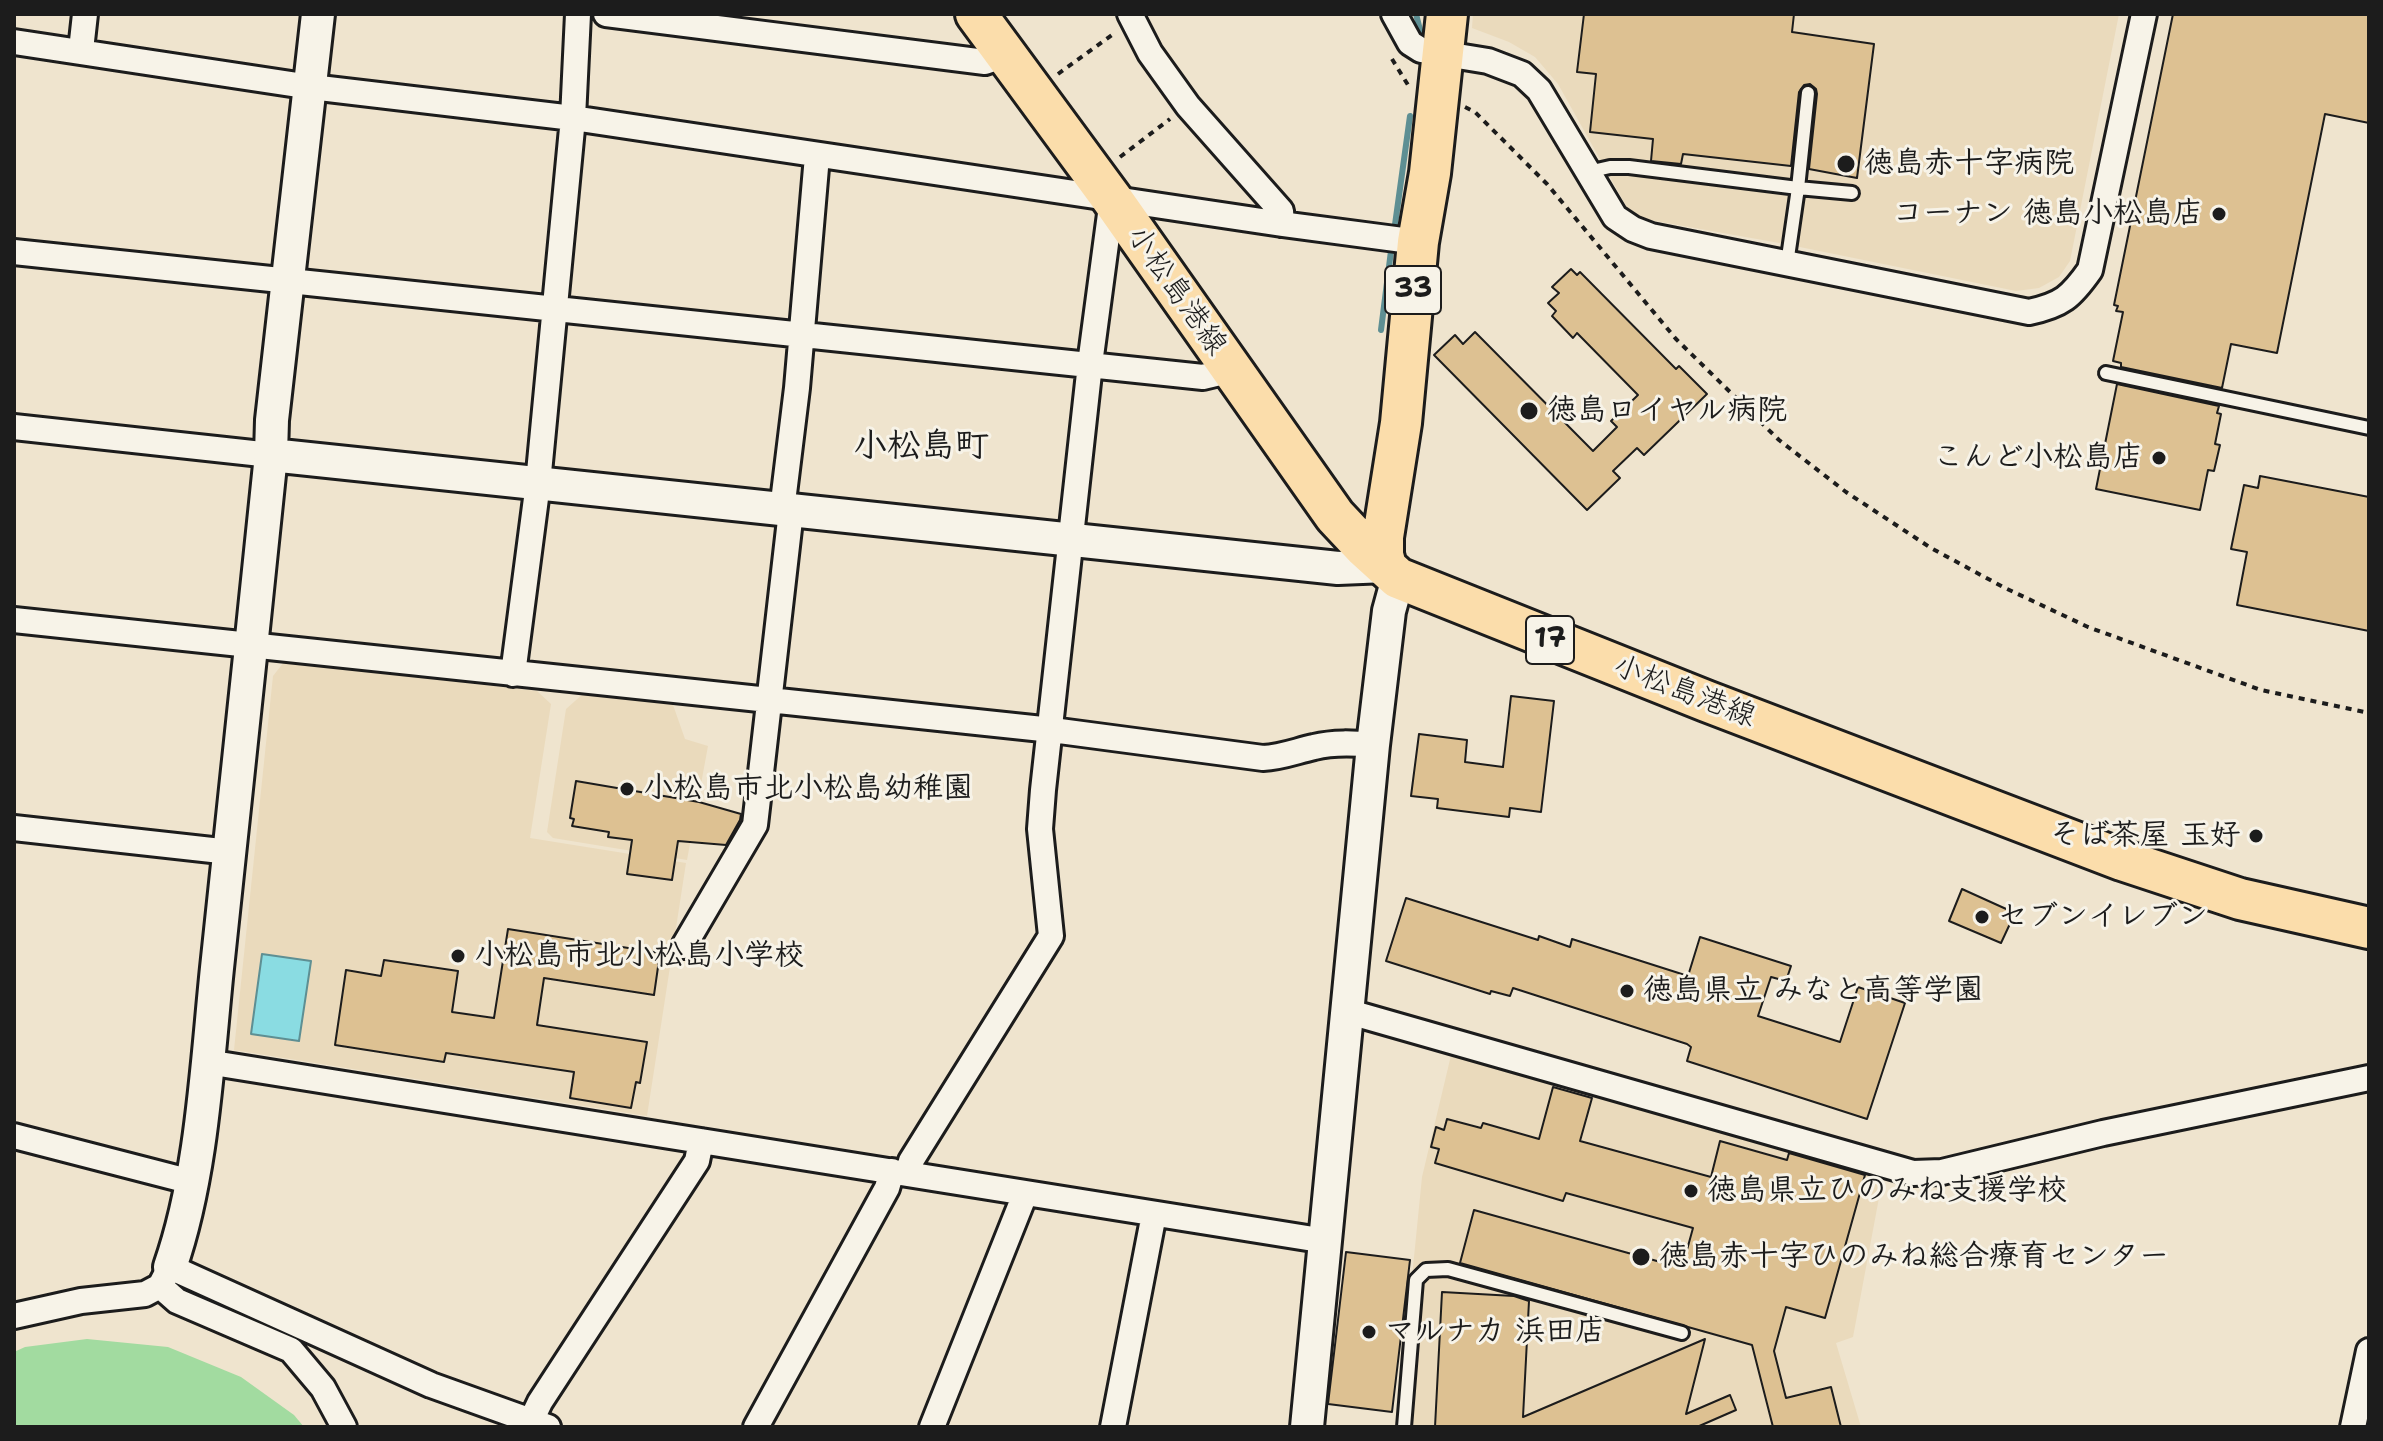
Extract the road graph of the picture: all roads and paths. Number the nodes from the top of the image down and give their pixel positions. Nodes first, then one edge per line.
1 (85, 14) edge
2 (318, 14) edge
3 (578, 14) edge
4 (606, 14) edge
5 (976, 14) edge
6 (1394, 14) edge
7 (1447, 14) edge
8 (2144, 14) edge
9 (1130, 18) edge
10 (14, 42) edge
11 (81, 50) junction
12 (1387, 50) dead end
13 (1442, 54) junction
14 (1005, 55) junction
15 (311, 87) junction
16 (1033, 92) junction
17 (1808, 93) dead end
18 (1438, 102) junction
19 (1188, 106) junction
20 (573, 118) junction
21 (817, 156) junction
22 (1588, 172) junction
23 (1103, 187) junction
24 (1798, 188) junction
25 (1852, 193) dead end
26 (1282, 224) junction
27 (1402, 240) junction
28 (14, 252) edge
29 (1787, 264) junction
30 (287, 281) junction
31 (554, 309) junction
32 (802, 334) junction
33 (1090, 364) junction
34 (1232, 370) junction
35 (2106, 373) dead end
36 (14, 427) edge
37 (2369, 428) edge
38 (271, 455) junction
39 (538, 483) junction
40 (787, 510) junction
41 (1072, 540) junction
42 (1392, 572) junction
43 (14, 620) edge
44 (251, 645) junction
45 (513, 674) junction
46 (770, 701) junction
47 (2369, 713) edge
48 (1052, 730) junction
49 (1373, 745) junction
50 (14, 828) edge
51 (230, 852) junction
52 (2369, 928) edge
53 (684, 946) dead end
54 (1346, 1011) junction
55 (207, 1062) junction
56 (2369, 1078) edge
57 (14, 1136) edge
58 (701, 1141) junction
59 (900, 1173) junction
60 (192, 1182) junction
61 (1025, 1194) junction
62 (1154, 1214) junction
63 (1326, 1241) junction
64 (165, 1277) junction
65 (14, 1316) edge
66 (1682, 1333) dead end
67 (2369, 1351) edge
68 (539, 1424) edge
69 (344, 1427) edge
70 (756, 1427) edge
71 (932, 1427) edge
72 (1113, 1427) edge
73 (1307, 1427) edge
74 (1404, 1427) edge
75 (2353, 1427) edge

1 - 11 street
2 - 15 street
3 - 20 street
4 - 14 street
5 - 14 main road, 小松島港線 / 17
6 - 13 street
7 - 13 main road, 33
8 - 29 street
9 - 16 path
9 - 19 street
10 - 11 street
11 - 15 street
12 - 18 path
13 - 18 main road, 33
13 - 22 street
14 - 16 main road, 小松島港線 / 17
15 - 20 street
15 - 30 street
16 - 23 main road, 小松島港線 / 17
17 - 24 lane
18 - 27 main road, 33
18 - 47 path
19 - 23 path
19 - 26 street
20 - 21 street
20 - 31 street
21 - 23 street
21 - 32 street
22 - 24 lane
22 - 29 street
23 - 26 street
23 - 33 street
23 - 34 main road, 小松島港線 / 17
24 - 25 lane
24 - 29 lane
26 - 27 street
27 - 42 main road, 33
28 - 30 street
30 - 31 street
30 - 38 street
31 - 32 street
31 - 39 street
32 - 33 street
32 - 40 street
33 - 34 street
33 - 41 street
34 - 42 main road, 小松島港線 / 17
35 - 37 lane
36 - 38 street
38 - 39 street
38 - 44 street
39 - 40 street
39 - 45 street
40 - 41 street
40 - 46 street
41 - 42 street
41 - 48 street
42 - 49 street
42 - 52 main road, 小松島港線 / 17
43 - 44 street
44 - 45 street
44 - 51 street
45 - 46 street
46 - 48 street
46 - 53 street
48 - 49 street
48 - 59 street
49 - 54 street
50 - 51 street
51 - 55 street
54 - 56 street
54 - 63 street
55 - 58 street
55 - 60 street
57 - 60 street
58 - 59 street
58 - 68 street
59 - 61 street
59 - 70 street
60 - 64 street
61 - 62 street
61 - 71 street
62 - 63 street
62 - 72 street
63 - 73 street
64 - 65 street
64 - 68 street
64 - 69 street
66 - 74 lane
67 - 75 street

